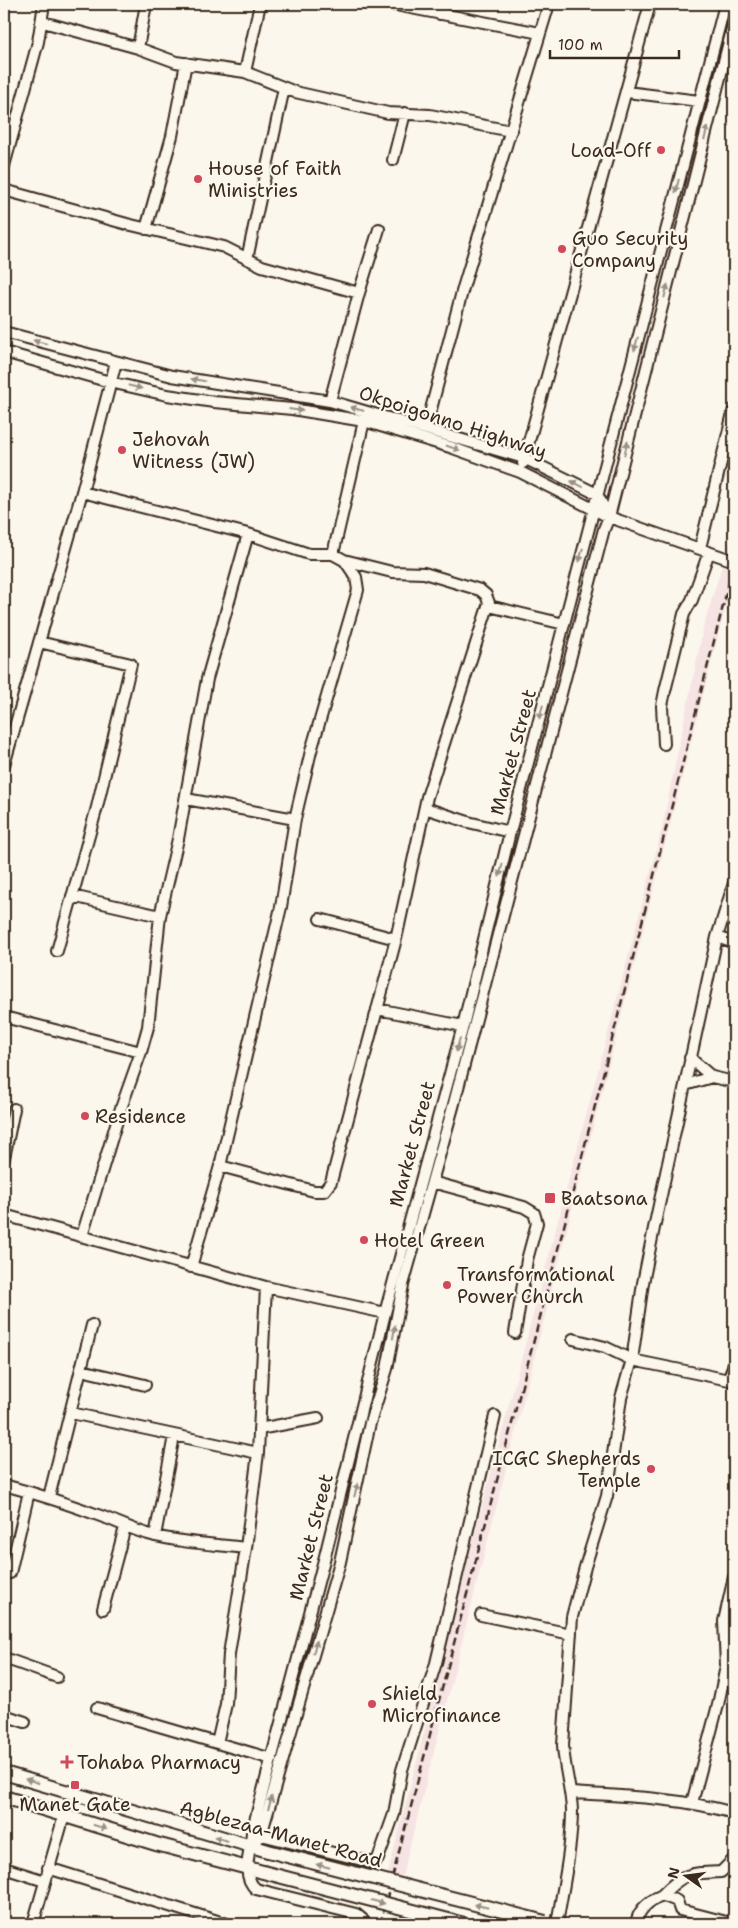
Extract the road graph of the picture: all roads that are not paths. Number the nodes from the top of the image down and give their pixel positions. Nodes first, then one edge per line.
1 (44, 4) edge
2 (146, 4) edge
3 (260, 4) edge
4 (390, 4) edge
5 (550, 4) edge
6 (650, 4) edge
7 (725, 4) edge
8 (442, 9) edge
9 (43, 22) junction
10 (734, 22) edge
11 (540, 33) junction
12 (138, 48) junction
13 (186, 63) junction
14 (245, 72) junction
15 (284, 88) junction
16 (627, 92) junction
17 (699, 102) junction
18 (405, 113) junction
19 (511, 132) junction
20 (393, 160) dead end
21 (4, 166) edge
22 (4, 190) edge
23 (146, 228) junction
24 (379, 229) dead end
25 (247, 258) junction
26 (359, 293) junction
27 (4, 332) edge
28 (4, 352) edge
29 (116, 362) junction
30 (110, 382) junction
31 (330, 401) junction
32 (734, 409) edge
33 (364, 421) junction
34 (426, 428) junction
35 (524, 458) junction
36 (520, 472) junction
37 (82, 492) junction
38 (597, 493) junction
39 (614, 497) junction
40 (593, 508) junction
41 (609, 517) junction
42 (248, 534) junction
43 (704, 550) junction
44 (333, 554) junction
45 (344, 560) junction
46 (734, 561) edge
47 (489, 606) junction
48 (564, 624) junction
49 (39, 642) junction
50 (664, 744) dead end
51 (4, 765) edge
52 (186, 799) junction
53 (425, 808) junction
54 (295, 819) junction
55 (510, 832) junction
56 (734, 883) edge
57 (72, 896) junction
58 (160, 916) junction
59 (320, 919) dead end
60 (717, 937) junction
61 (396, 940) junction
62 (734, 943) edge
63 (57, 951) dead end
64 (377, 1009) junction
65 (4, 1017) edge
66 (463, 1026) junction
67 (142, 1052) junction
68 (690, 1058) junction
69 (712, 1077) junction
70 (734, 1082) edge
71 (685, 1085) junction
72 (14, 1109) dead end
73 (4, 1158) edge
74 (220, 1166) junction
75 (432, 1182) junction
76 (4, 1217) edge
77 (82, 1236) junction
78 (191, 1267) junction
79 (266, 1287) junction
80 (385, 1313) junction
81 (92, 1325) dead end
82 (515, 1333) dead end
83 (573, 1339) dead end
84 (632, 1360) junction
85 (734, 1363) edge
86 (81, 1370) junction
87 (732, 1380) edge
88 (145, 1386) dead end
89 (71, 1413) junction
90 (495, 1416) dead end
91 (318, 1418) dead end
92 (259, 1429) junction
93 (174, 1436) junction
94 (258, 1453) junction
95 (4, 1485) edge
96 (29, 1492) junction
97 (49, 1497) junction
98 (125, 1527) junction
99 (155, 1536) junction
100 (246, 1548) junction
101 (10, 1573) dead end
102 (734, 1577) edge
103 (103, 1609) dead end
104 (481, 1615) dead end
105 (571, 1634) junction
106 (4, 1658) edge
107 (57, 1677) dead end
108 (97, 1708) dead end
109 (4, 1715) edge
110 (25, 1722) dead end
111 (217, 1743) junction
112 (272, 1759) junction
113 (4, 1773) edge
114 (571, 1793) junction
115 (4, 1797) edge
116 (692, 1803) junction
117 (734, 1813) edge
118 (64, 1816) junction
119 (261, 1835) junction
120 (251, 1848) junction
121 (734, 1859) edge
122 (4, 1868) edge
123 (48, 1868) junction
124 (246, 1868) junction
125 (45, 1880) junction
126 (662, 1895) junction
127 (33, 1924) edge
128 (227, 1924) edge
129 (365, 1924) edge
130 (464, 1924) edge
131 (551, 1924) edge
132 (636, 1924) edge
133 (734, 1924) edge

1 - 9 street
2 - 12 street
3 - 14 street
4 - 8 street
5 - 11 street
6 - 16 street
7 - 17 street, Market Street
8 - 11 street
9 - 12 street
9 - 21 street
39 -> 10 street, Market Street
11 - 19 street
12 - 13 street
13 - 14 street
13 - 23 street
14 - 15 street
15 - 18 street
15 - 25 street
16 - 17 street
16 - 35 street
17 -> 38 street, Market Street
18 - 19 street
18 - 20 street
19 - 34 street
22 - 23 street
23 - 25 street
24 - 26 street
25 - 26 street
26 - 31 street
29 -> 27 street, Okpoigonno Highway
28 - 30 street, Okpoigonno Highway
29 - 30 street
31 -> 29 street, Okpoigonno Highway
30 -> 33 street, Okpoigonno Highway
30 - 37 street
34 -> 31 street, Okpoigonno Highway
32 - 43 street
33 -> 36 street, Okpoigonno Highway
33 - 44 street
34 - 35 street, Okpoigonno Highway
35 - 36 street
38 -> 35 street, Okpoigonno Highway
36 - 40 street, Okpoigonno Highway
37 - 42 street
37 - 49 street
38 - 39 street, Okpoigonno Highway
38 - 40 street, Market Street
38 - 41 street
39 - 41 street, Market Street
40 - 41 street, Okpoigonno Highway
40 -> 48 street, Market Street
41 - 43 street, Okpoigonno Highway
41 - 75 street, Market Street
42 - 44 street
42 - 52 street
43 - 46 street, Okpoigonno Highway
43 - 50 street
44 - 45 street
45 - 47 street
45 - 54 street
47 - 48 street
47 - 53 street
48 -> 55 street, Market Street
49 - 51 street
49 - 57 street
52 - 54 street
52 - 58 street
53 - 55 street
53 - 61 street
54 - 74 street
55 -> 66 street, Market Street
56 - 60 street
57 - 58 street
57 - 63 street
58 - 67 street
59 - 61 street
60 - 62 street
60 - 68 street
61 - 64 street
64 - 66 street
64 - 74 street
65 - 67 street
66 -> 80 street, Market Street
67 - 77 street
68 - 69 street
68 - 71 street
69 - 70 street
69 - 71 street
71 - 84 street
72 - 73 street
74 - 78 street
75 - 82 street
119 -> 75 street, Market Street
76 - 77 street
77 - 78 street
78 - 79 street
79 - 80 street
79 - 92 street
80 - 112 street, Market Street
81 - 86 street
83 - 84 street
84 - 87 street
84 - 105 street
85 - 87 street
86 - 88 street
86 - 89 street
89 - 93 street
89 - 97 street
90 - 119 street
91 - 92 street
92 - 94 street
93 - 94 street
93 - 99 street
94 - 100 street
95 - 96 street
96 - 97 street
96 - 101 street
97 - 98 street
98 - 99 street
98 - 103 street
99 - 100 street
100 - 111 street
102 - 116 street
104 - 105 street
105 - 114 street
106 - 107 street
108 - 111 street
109 - 110 street
111 - 112 street
112 - 120 street, Market Street
120 -> 113 main road, Agblezaa-Manet Road
114 - 116 street
114 - 131 street
115 - 118 main road
116 - 117 street
118 - 123 street
118 -> 124 main road
119 - 120 street, Market Street
120 - 124 street, Market Street
131 -> 120 main road, Agblezaa-Manet Road, bridge
121 - 126 street
122 - 125 street
123 - 125 street
123 - 128 street
124 - 129 street
124 -> 130 main road, bridge
125 - 127 street
126 - 132 street
126 - 133 street

